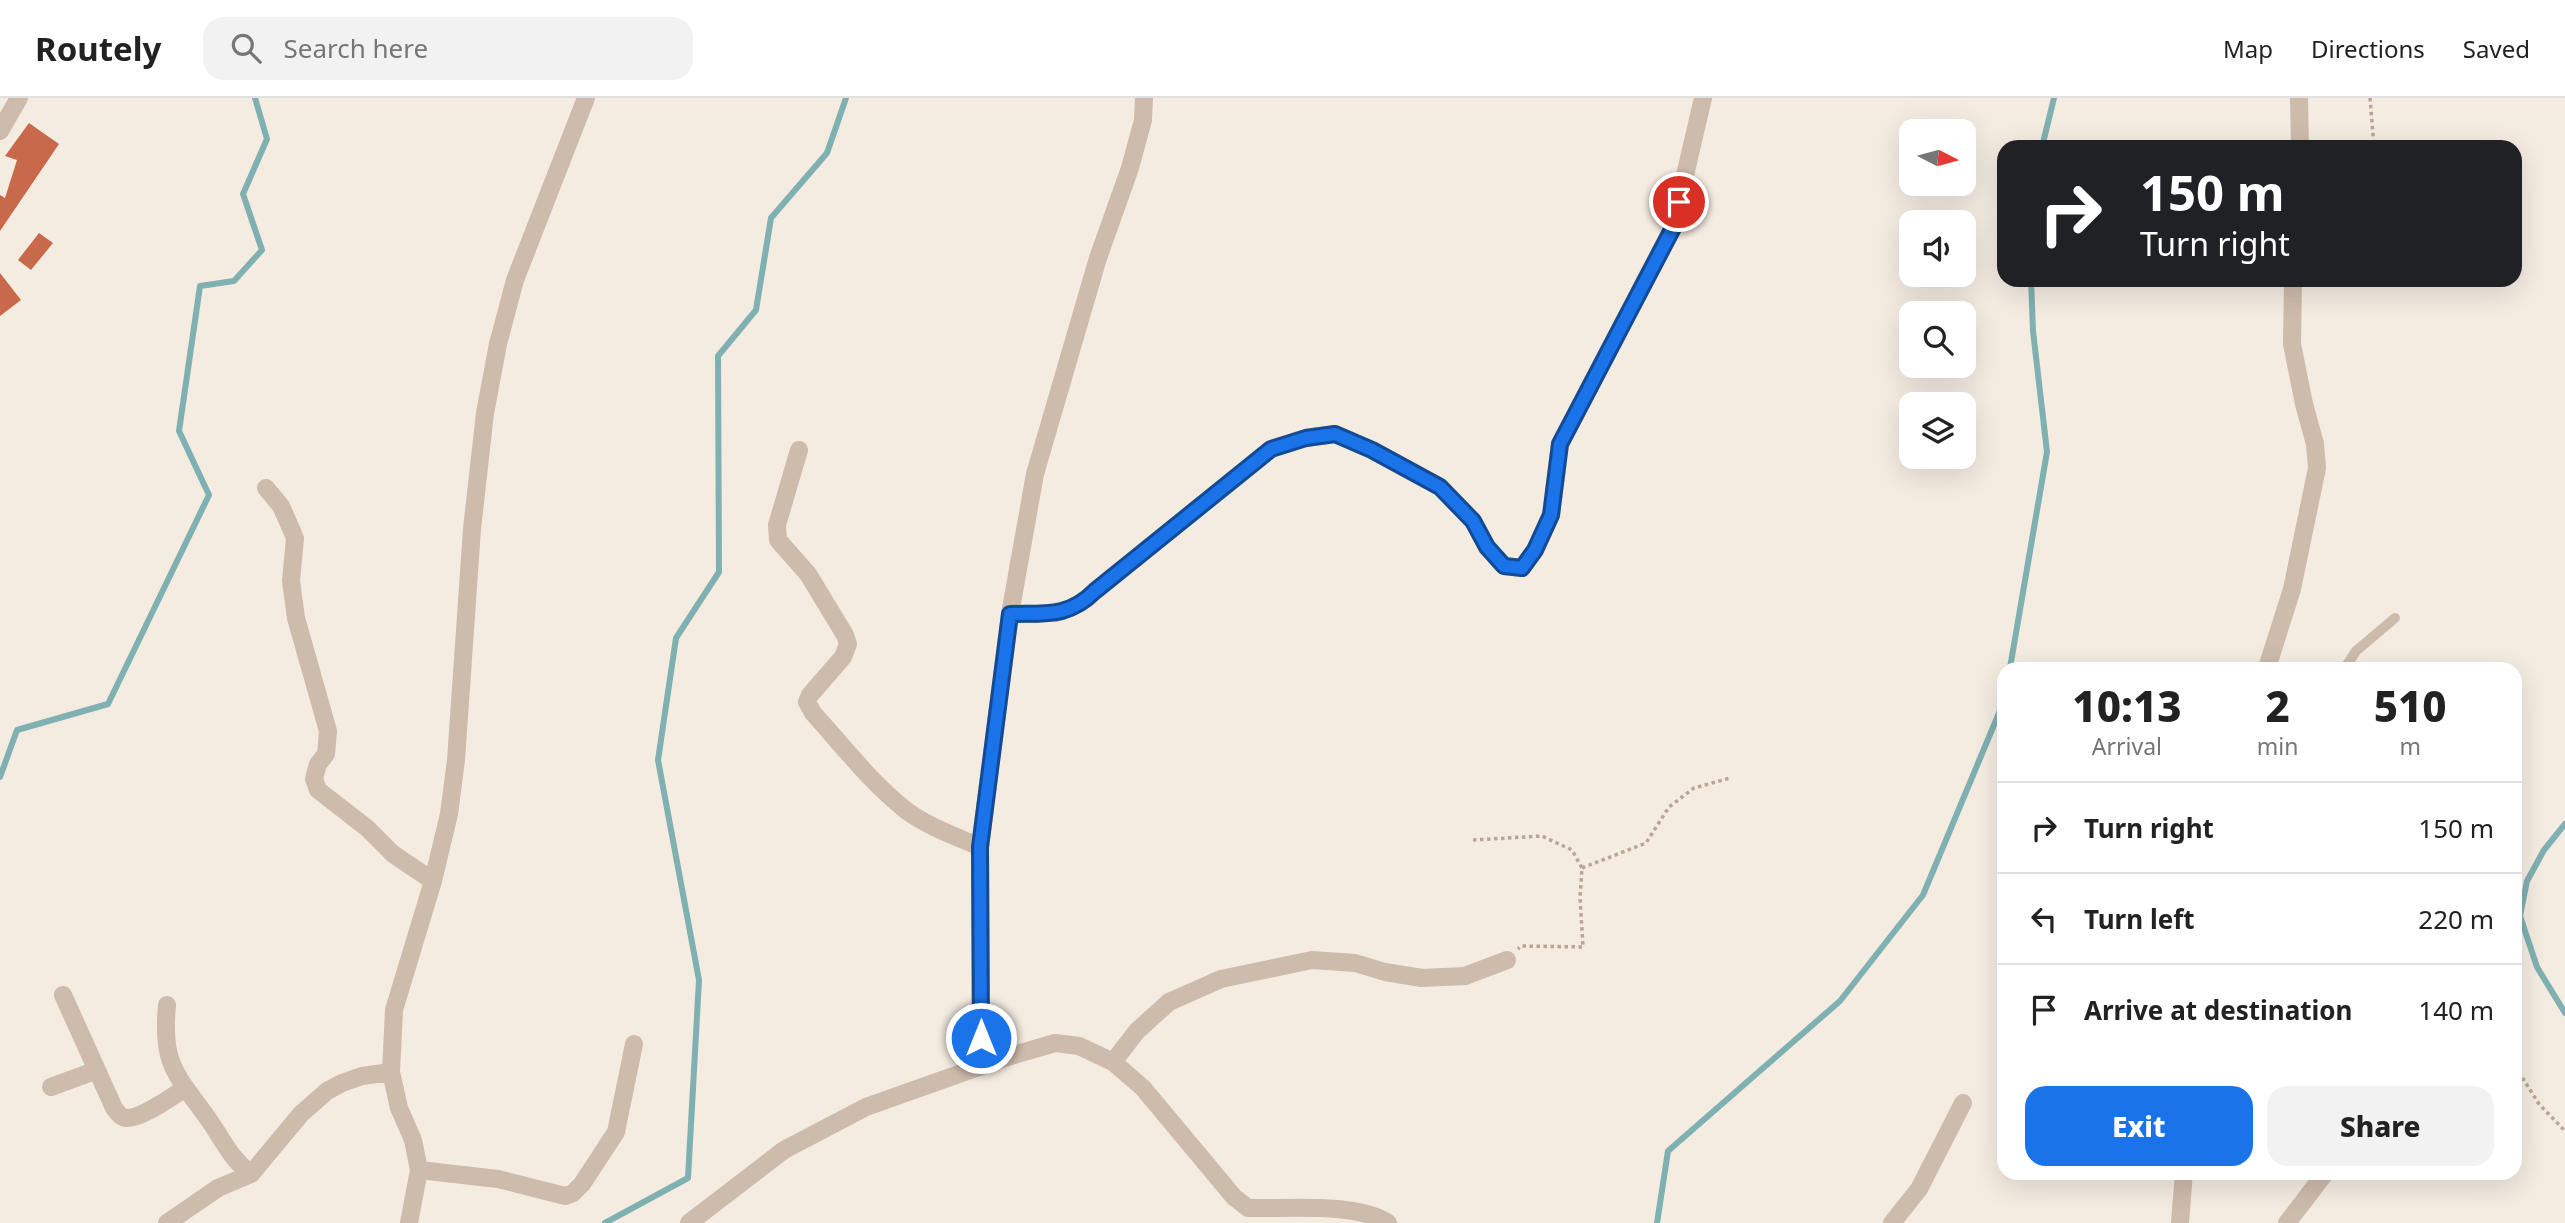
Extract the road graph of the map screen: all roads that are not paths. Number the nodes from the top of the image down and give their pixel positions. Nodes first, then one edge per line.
1 (19, 98) edge
2 (586, 98) edge
3 (1144, 98) edge
4 (1703, 98) edge
5 (2299, 98) edge
6 (0, 131) edge
7 (2300, 140) edge
8 (2293, 287) edge
9 (799, 450) dead end
10 (266, 488) dead end
11 (1010, 614) junction
12 (2395, 618) dead end
13 (2269, 662) edge
14 (2348, 662) edge
15 (980, 847) junction
16 (433, 881) junction
17 (1507, 960) road end
18 (63, 995) dead end
19 (167, 1005) dead end
20 (634, 1044) dead end
21 (1113, 1062) junction
22 (981, 1066) junction
23 (97, 1069) junction
24 (391, 1072) junction
25 (51, 1087) dead end
26 (184, 1089) junction
27 (1964, 1103) dead end
28 (419, 1170) junction
29 (251, 1174) junction
30 (2183, 1180) edge
31 (2320, 1180) edge
32 (167, 1223) edge
33 (410, 1223) edge
34 (689, 1223) edge
35 (1388, 1223) edge
36 (1892, 1223) edge
37 (2180, 1223) edge
38 (2287, 1223) edge

1 - 6 street
2 - 16 street
3 - 11 street
4 - 11 street
5 - 7 street
8 - 13 street
9 - 15 street
10 - 16 street
11 - 15 street
12 - 14 lane
15 - 22 street
16 - 24 street
17 - 21 street
18 - 23 street
19 - 26 street
20 - 28 street
21 - 22 street
21 - 35 street
22 - 34 street
23 - 25 street
23 - 26 street
24 - 28 street
24 - 29 street
26 - 29 street
27 - 36 street
28 - 33 street
29 - 32 street
30 - 37 street
31 - 38 street

